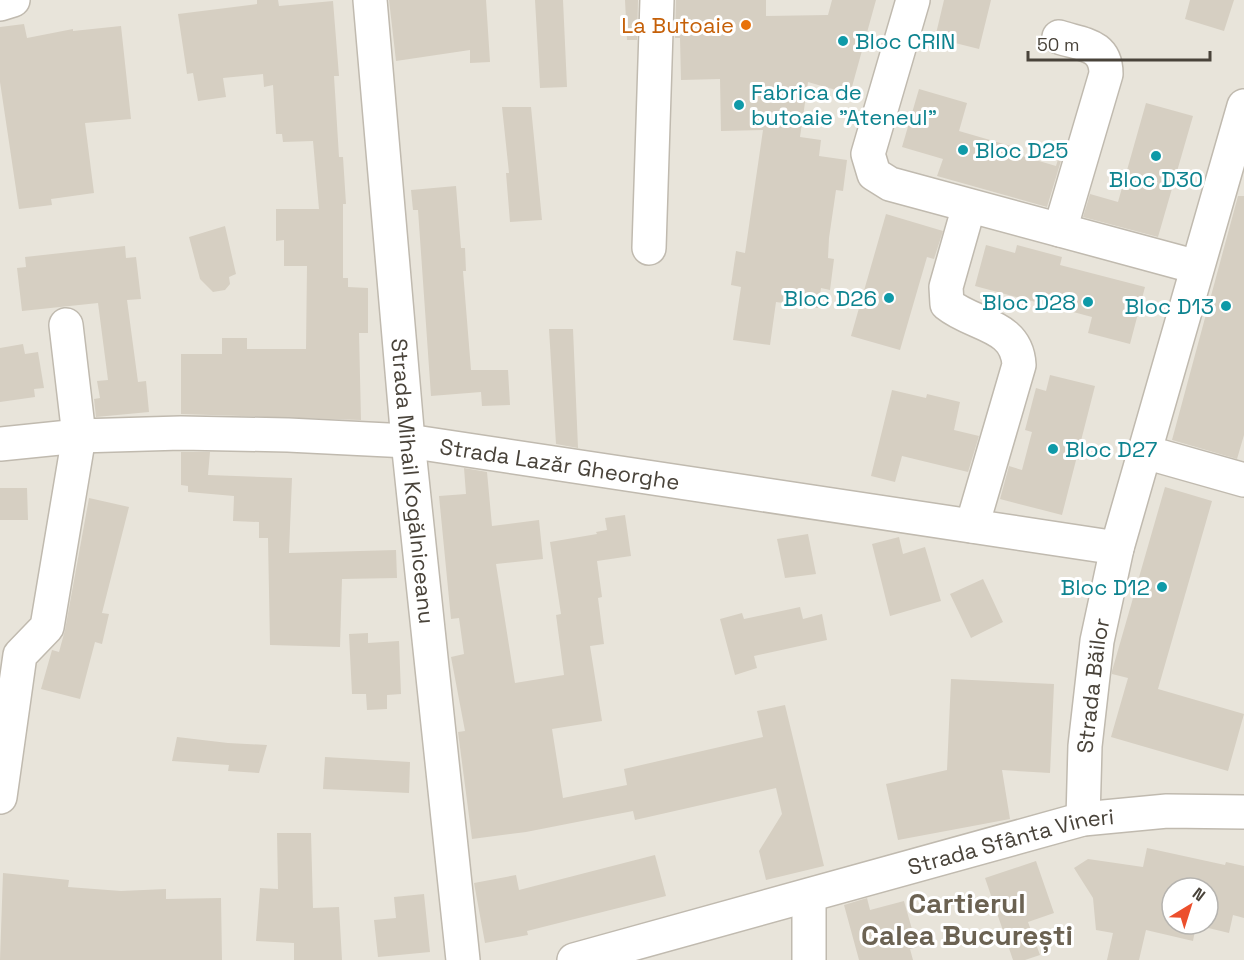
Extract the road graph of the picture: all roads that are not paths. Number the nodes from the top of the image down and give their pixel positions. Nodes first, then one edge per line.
1 (13, 0) edge
2 (370, 0) edge
3 (657, 0) edge
4 (913, 0) edge
5 (0, 4) edge
6 (1059, 37) dead end
7 (1244, 106) edge
8 (1237, 147) edge
9 (969, 206) junction
10 (1060, 230) junction
11 (649, 248) dead end
12 (1197, 267) junction
13 (66, 325) dead end
14 (79, 436) junction
15 (408, 441) junction
16 (0, 444) edge
17 (1145, 452) junction
18 (1244, 480) edge
19 (972, 526) junction
20 (1117, 548) junction
21 (0, 797) edge
22 (1244, 812) edge
23 (1083, 819) junction
24 (809, 896) junction
25 (463, 960) edge
26 (574, 960) edge
27 (809, 960) edge

1 - 5 street
2 - 15 street, Strada Mihail Kogălniceanu
3 - 11 street
4 - 9 street
6 - 10 street
7 - 8 street, Strada Băilor
8 - 12 street, Strada Băilor
9 - 10 street
9 - 19 street
10 - 12 street
12 - 17 street, Strada Băilor
13 - 14 street
14 - 15 street, Strada Lazăr Gheorghe
14 - 16 street, Strada Lazăr Gheorghe
14 - 21 street
15 - 19 street, Strada Lazăr Gheorghe
15 - 25 street, Strada Mihail Kogălniceanu
17 - 18 street
17 - 20 street, Strada Băilor
19 - 20 street, Strada Lazăr Gheorghe
20 - 23 street, Strada Băilor
22 - 23 street, Strada Sfânta Vineri
23 - 24 street, Strada Sfânta Vineri
24 - 26 street, Strada Sfânta Vineri
24 - 27 street

